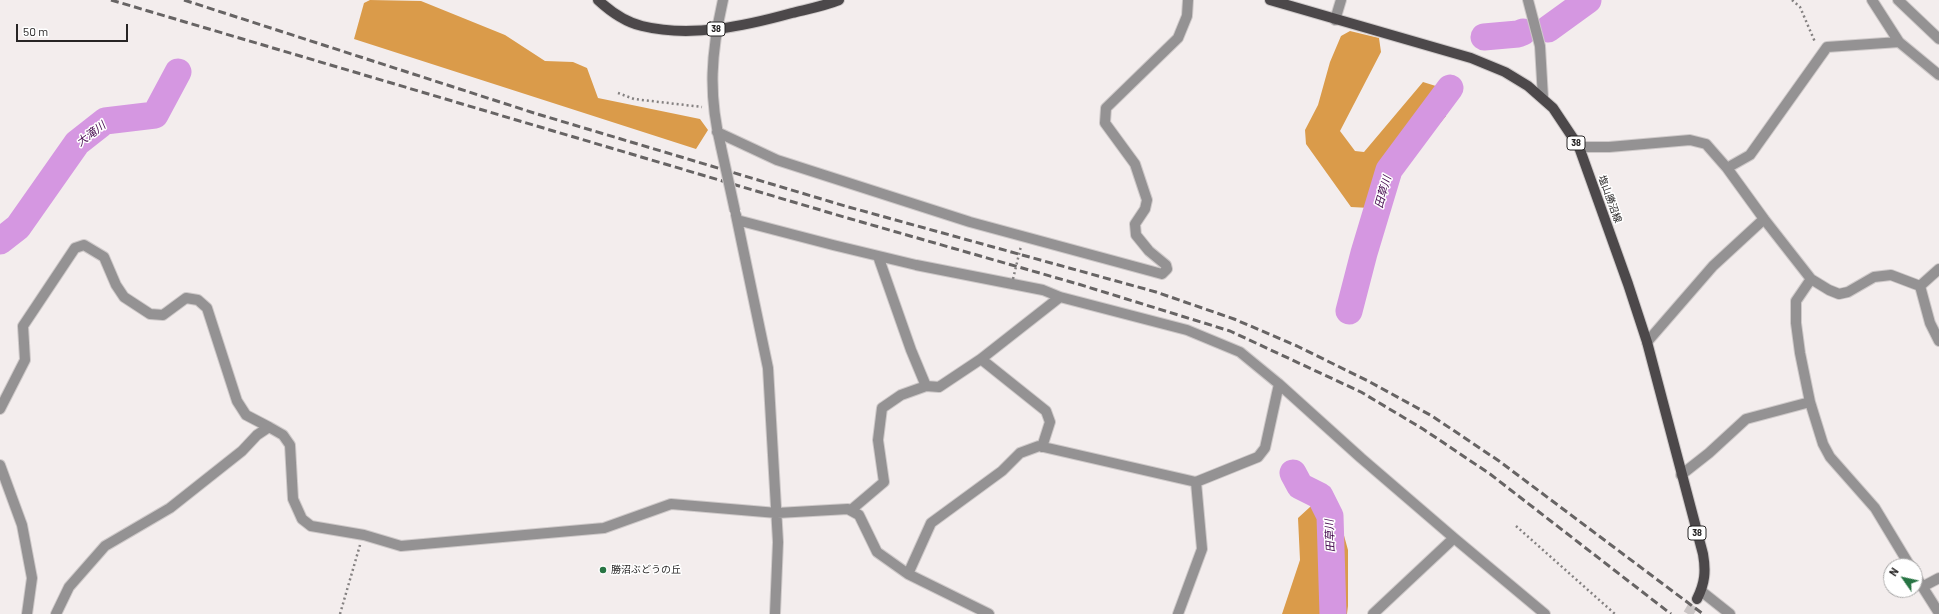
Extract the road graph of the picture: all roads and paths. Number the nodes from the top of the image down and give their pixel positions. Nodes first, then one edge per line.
1 (598, 0) edge
2 (723, 0) edge
3 (839, 0) edge
4 (1188, 0) edge
5 (1270, 0) edge
6 (1341, 0) edge
7 (1528, 0) edge
8 (1792, 0) edge
9 (1872, 0) edge
10 (1898, 0) edge
11 (1335, 20) junction
12 (716, 29) junction
13 (1939, 39) edge
14 (1899, 42) junction
15 (1821, 56) junction
16 (1939, 75) edge
17 (618, 93) dead end
18 (1543, 98) junction
19 (712, 108) junction
20 (717, 132) junction
21 (1579, 147) junction
22 (1727, 168) junction
23 (736, 215) junction
24 (1764, 219) junction
25 (1022, 246) dead end
26 (878, 256) junction
27 (1939, 269) edge
28 (1013, 279) dead end
29 (1811, 279) junction
30 (1920, 286) junction
31 (1060, 297) junction
32 (1939, 341) edge
33 (1647, 342) junction
34 (981, 359) junction
35 (1279, 384) junction
36 (926, 386) junction
37 (1810, 402) junction
38 (0, 409) edge
39 (269, 427) junction
40 (1042, 447) junction
41 (0, 465) edge
42 (1681, 475) junction
43 (1196, 482) junction
44 (851, 510) junction
45 (777, 513) junction
46 (1516, 526) dead end
47 (364, 535) junction
48 (1454, 538) junction
49 (1905, 558) edge
50 (908, 574) junction
51 (1939, 578) edge
52 (1923, 586) edge
53 (1923, 589) edge
54 (1699, 595) joint
55 (1939, 613) edge
56 (27, 614) edge
57 (56, 614) edge
58 (340, 614) edge
59 (775, 614) edge
60 (989, 614) edge
61 (1178, 614) edge
62 (1373, 614) edge
63 (1545, 614) edge
64 (1615, 614) edge
65 (1730, 614) edge

1 - 12 main road, 38
2 - 12 street
3 - 12 main road, 38
4 - 20 street
5 - 11 main road, 塩山勝沼線 / 38
6 - 11 street
7 - 18 street
8 - 15 path
9 - 14 street
10 - 13 street
11 - 18 main road, 塩山勝沼線 / 38
12 - 19 street
14 - 15 street
14 - 16 street
15 - 22 street
17 - 19 path
18 - 21 main road, 塩山勝沼線 / 38
19 - 20 street
20 - 23 street, bridge
21 - 22 street
21 - 33 main road, 塩山勝沼線 / 38
22 - 24 street
23 - 26 street
23 - 45 street
24 - 29 street
24 - 33 street
25 - 28 path, bridge
26 - 31 street
26 - 36 street
27 - 30 street
29 - 30 street
29 - 37 street
30 - 32 street
31 - 34 street
31 - 35 street
33 - 42 main road, 塩山勝沼線 / 38
34 - 36 street
34 - 40 street
35 - 43 street
35 - 48 street
36 - 44 street
37 - 42 street
37 - 49 street
38 - 39 street
39 - 47 street
39 - 57 street
40 - 43 street
40 - 50 street
41 - 56 street
42 - 54 main road, 塩山勝沼線 / 38
43 - 61 street
44 - 45 street
44 - 50 street
45 - 47 street
45 - 59 street
46 - 64 path
47 - 58 path
48 - 62 street
48 - 63 street
50 - 60 street
51 - 52 street
53 - 55 street
54 - 65 street

